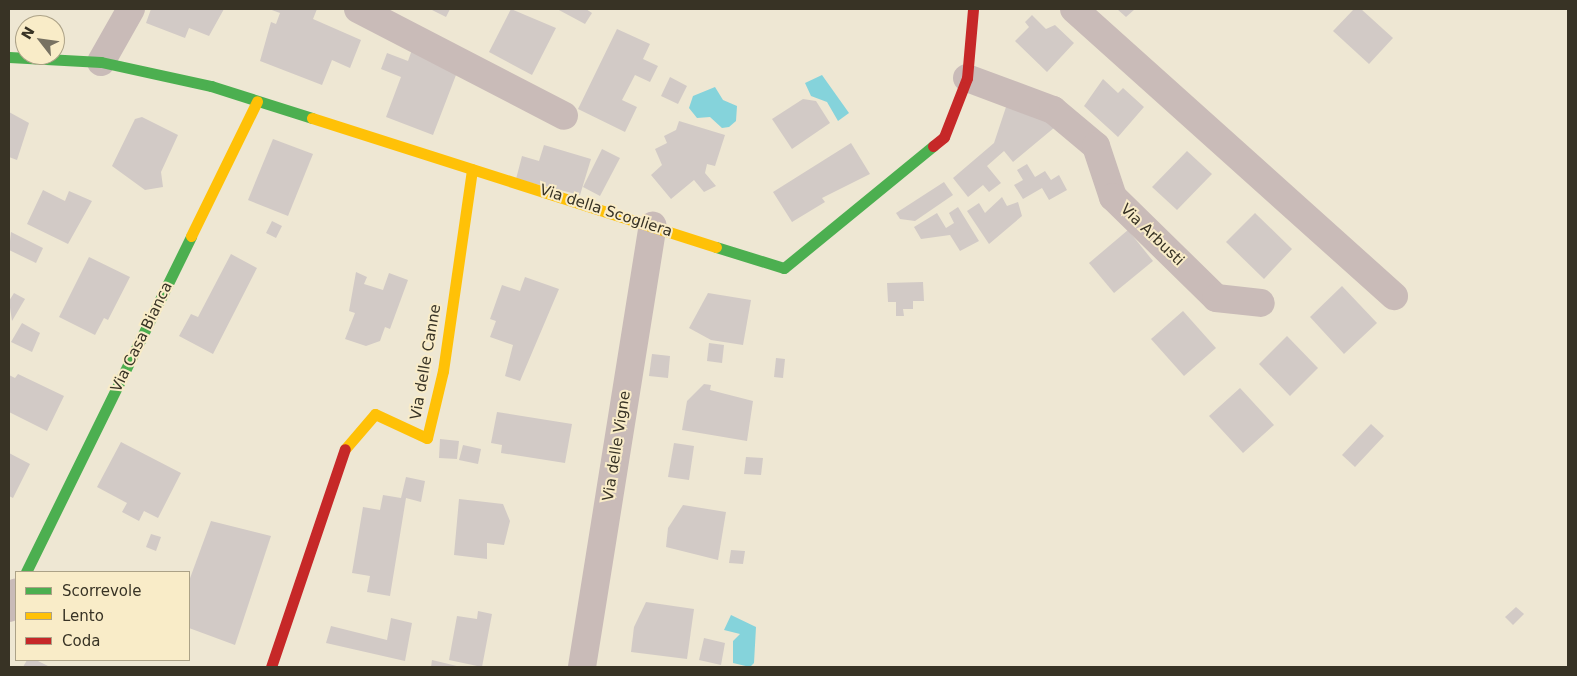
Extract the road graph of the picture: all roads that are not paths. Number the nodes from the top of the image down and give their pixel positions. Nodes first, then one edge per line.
1 (131, 9) edge
2 (358, 9) edge
3 (1074, 9) edge
4 (976, 12) edge
5 (9, 57) edge
6 (101, 62) junction
7 (966, 78) junction
8 (257, 101) junction
9 (564, 116) dead end
10 (472, 168) junction
11 (652, 226) junction
12 (1394, 296) dead end
13 (1261, 303) dead end
14 (26, 571) edge
15 (15, 594) edge
16 (9, 608) edge
17 (272, 667) edge
18 (582, 667) edge

1 - 6 street
2 - 9 street
3 - 12 street
4 - 7 street, Via della Scogliera
5 - 6 street, Via della Scogliera
6 - 8 street, Via della Scogliera
7 - 11 street, Via della Scogliera
7 - 13 street, Via Arbusti
8 - 10 street, Via della Scogliera
8 - 14 street, Via Casa Bianca
10 - 11 street, Via della Scogliera
10 - 17 street, Via delle Canne
11 - 18 street, Via delle Vigne
15 - 16 street

